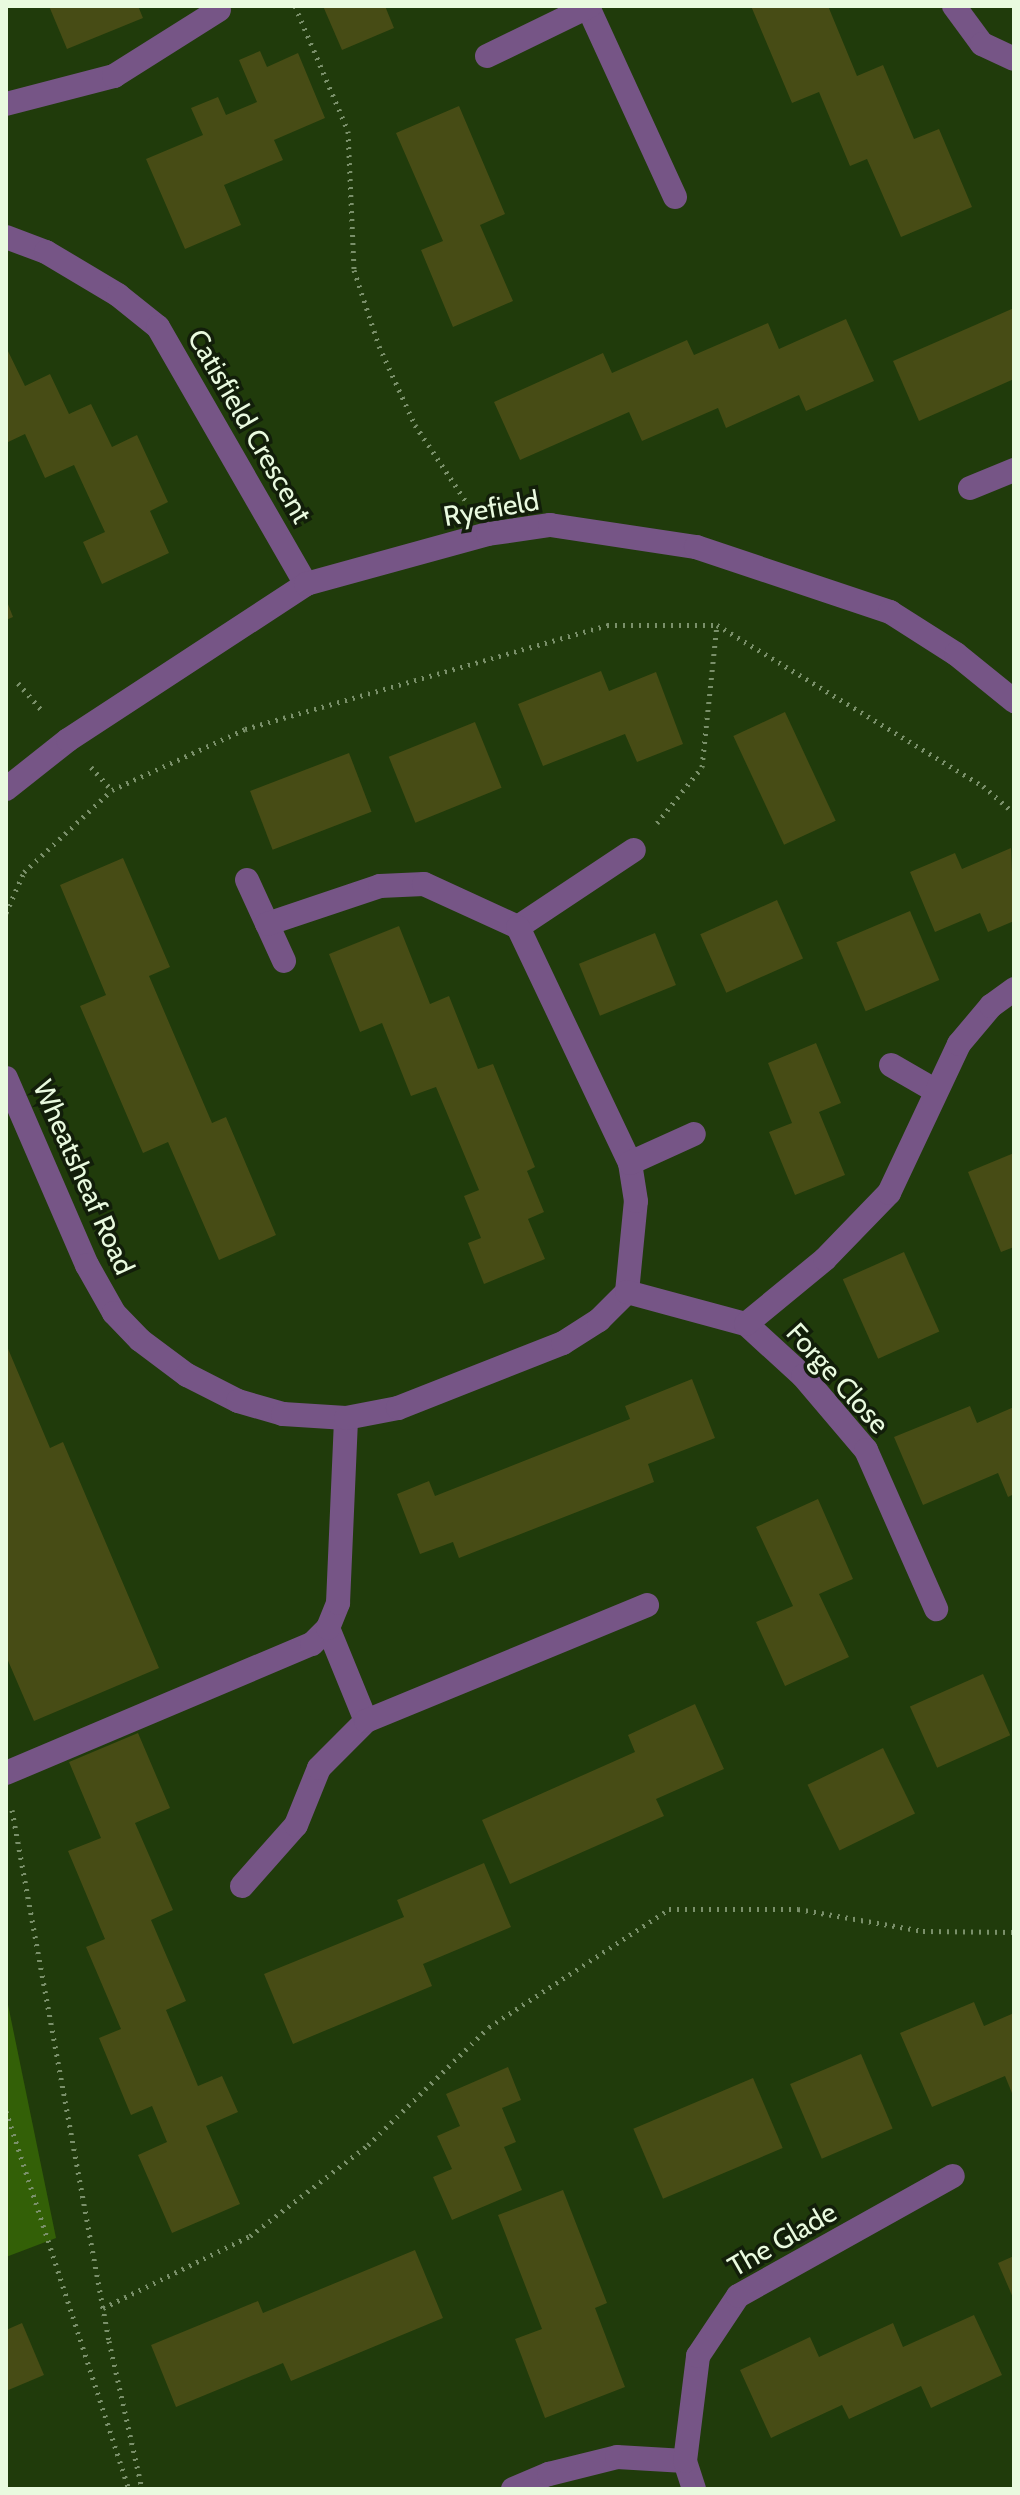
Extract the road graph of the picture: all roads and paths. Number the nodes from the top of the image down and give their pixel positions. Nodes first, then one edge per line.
1 (295, 6) edge
2 (589, 6) edge
3 (954, 6) edge
4 (219, 10) dead end
5 (487, 56) dead end
6 (1014, 59) edge
7 (6, 104) edge
8 (675, 197) dead end
9 (6, 237) edge
10 (1014, 470) edge
11 (970, 488) dead end
12 (488, 534) junction
13 (306, 584) junction
14 (717, 625) junction
15 (1014, 701) edge
16 (6, 789) edge
17 (1014, 813) edge
18 (634, 850) joint
19 (247, 880) dead end
20 (6, 913) edge
21 (267, 924) junction
22 (518, 927) junction
23 (284, 961) dead end
24 (1014, 989) edge
25 (891, 1065) dead end
26 (6, 1078) edge
27 (936, 1091) junction
28 (694, 1134) dead end
29 (630, 1163) junction
30 (627, 1292) junction
31 (746, 1324) junction
32 (346, 1418) junction
33 (647, 1605) dead end
34 (936, 1609) dead end
35 (328, 1628) junction
36 (366, 1721) junction
37 (7, 1783) edge
38 (242, 1886) dead end
39 (1014, 1932) edge
40 (6, 2111) edge
41 (953, 2176) dead end
42 (103, 2308) junction
43 (685, 2461) junction
44 (129, 2489) edge
45 (142, 2489) edge
46 (513, 2489) edge
47 (694, 2489) edge

1 - 12 path
2 - 5 street
2 - 8 street
3 - 6 street
4 - 7 street
9 - 13 street, Catisfield Crescent
10 - 11 street
12 - 13 street, Ryefield
12 - 15 street, Ryefield
13 - 16 street, Ryefield
14 - 17 path
14 - 18 path
14 - 20 path
18 - 22 street
19 - 21 street
21 - 22 street
21 - 23 street
22 - 29 street
24 - 27 street, Forge Close
25 - 27 street
26 - 32 street, Wheatsheaf Road
27 - 31 street, Forge Close
28 - 29 street
29 - 30 street
30 - 31 street, Forge Close
30 - 32 street, Wheatsheaf Road
31 - 34 street, Forge Close
32 - 35 street
33 - 36 street
35 - 36 street
35 - 37 street
36 - 38 street
37 - 42 path
39 - 42 path
40 - 44 path
41 - 43 street, The Glade
42 - 45 path
43 - 46 street
43 - 47 street, The Glade

